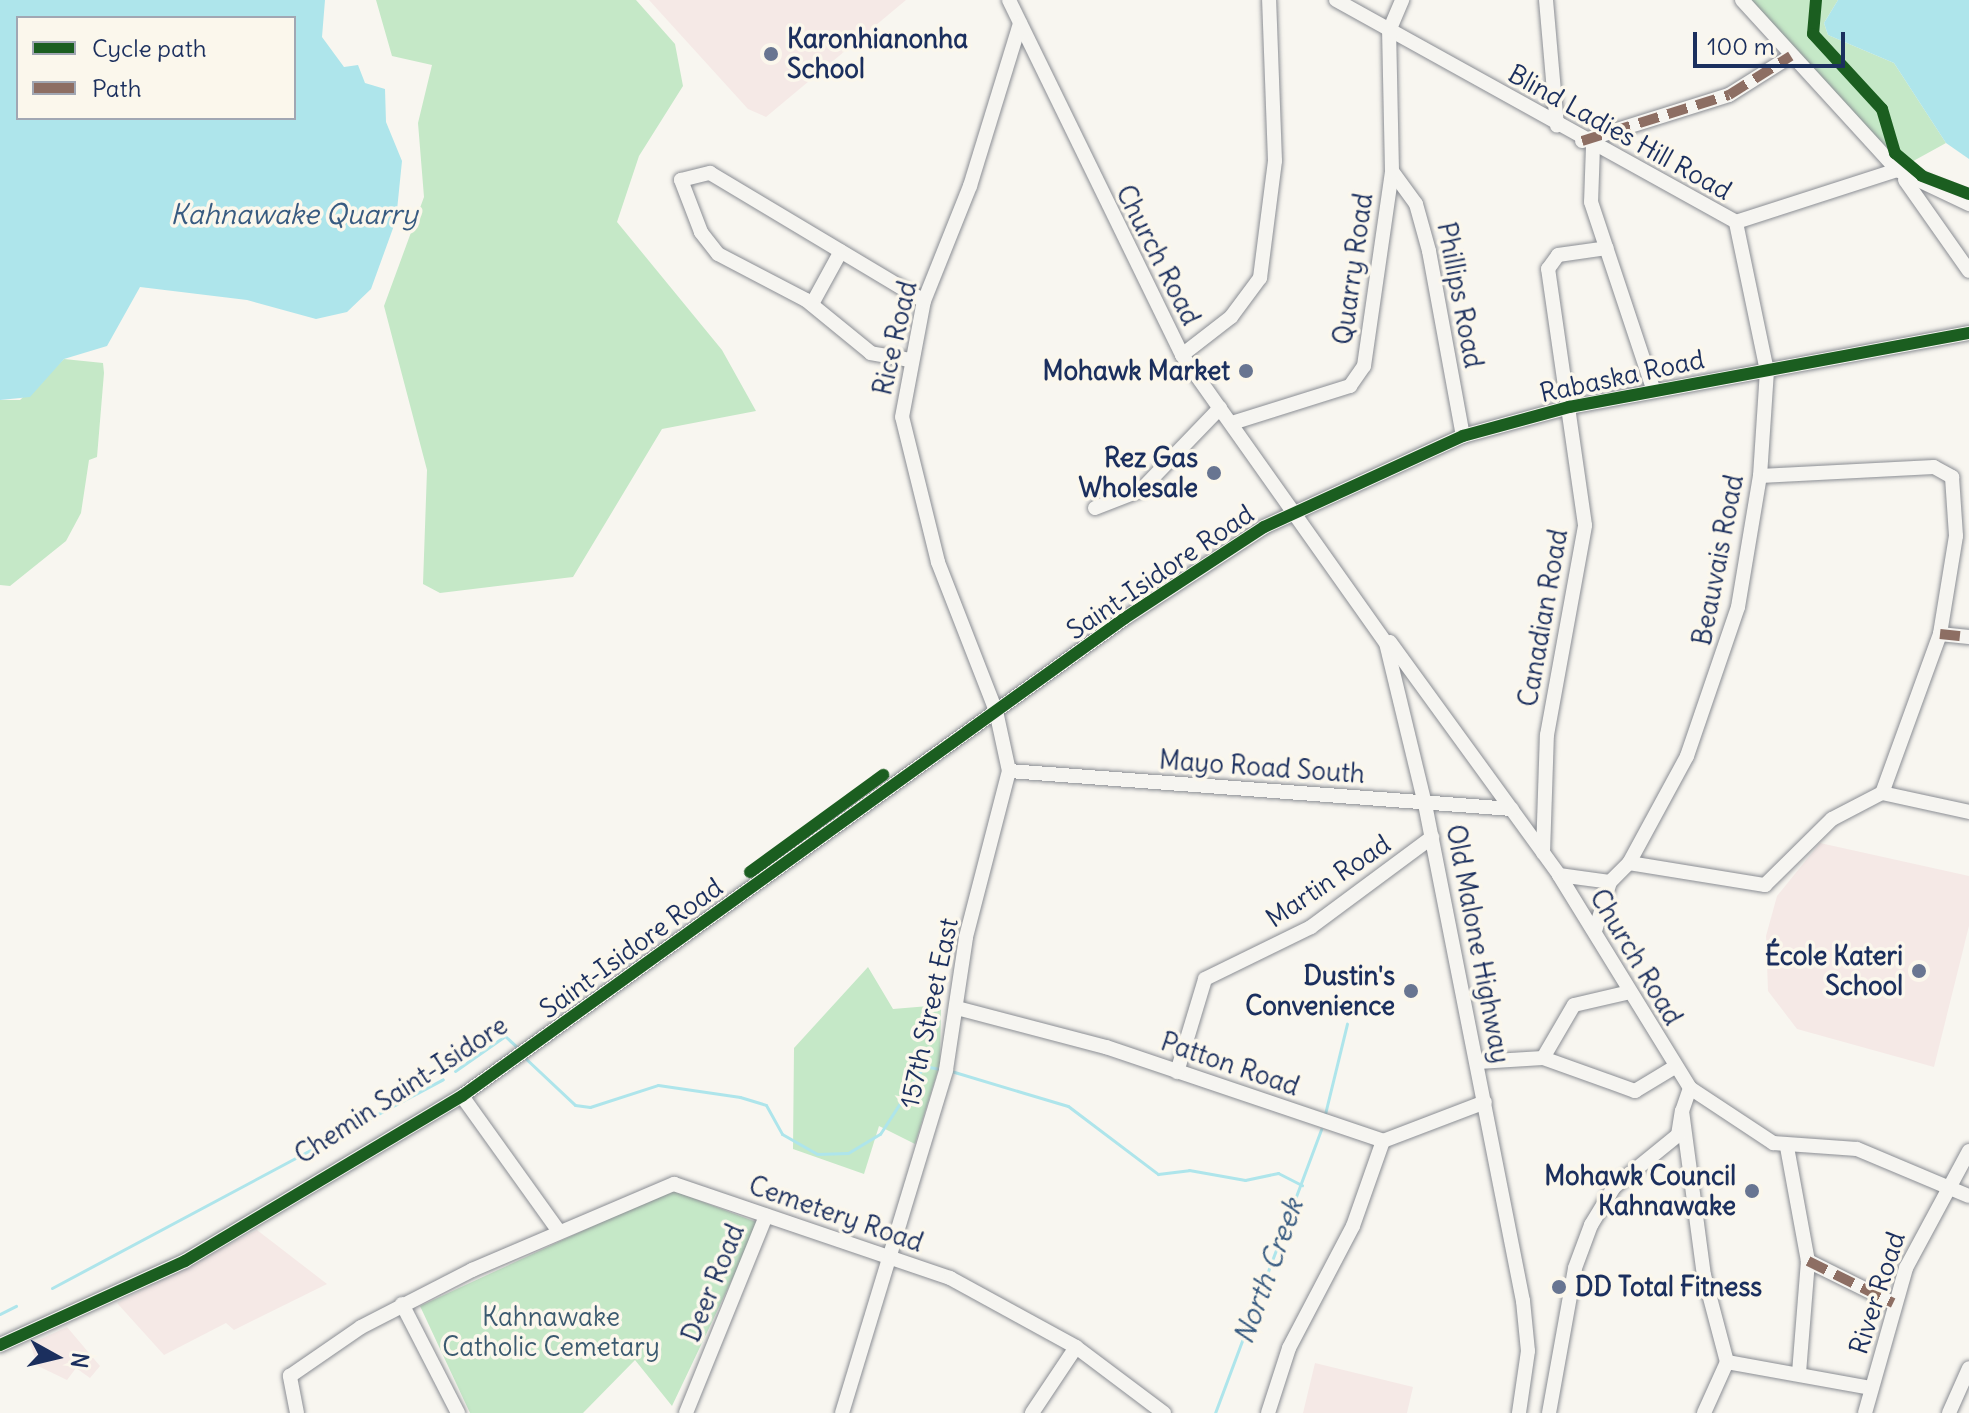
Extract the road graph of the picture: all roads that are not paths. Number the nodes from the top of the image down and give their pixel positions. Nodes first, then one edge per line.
1 (1009, 0) edge
2 (1269, 0) edge
3 (1336, 0) edge
4 (1402, 0) edge
5 (1546, 0) edge
6 (1742, 0) edge
7 (1020, 23) junction
8 (1389, 31) junction
9 (1791, 56) junction
10 (1557, 126) junction
11 (1587, 144) junction
12 (1897, 170) junction
13 (1392, 171) junction
14 (1969, 204) edge
15 (1736, 222) junction
16 (1607, 248) junction
17 (841, 251) junction
18 (1969, 271) edge
19 (924, 301) junction
20 (812, 304) junction
21 (1969, 333) edge
22 (1182, 355) junction
23 (910, 360) junction
24 (1767, 371) junction
25 (1653, 388) junction
26 (1569, 407) junction
27 (1220, 408) junction
28 (1232, 423) junction
29 (1463, 436) junction
30 (1760, 476) junction
31 (1095, 508) dead end
32 (1298, 510) junction
33 (1962, 545) edge
34 (1373, 619) junction
35 (1940, 634) junction
36 (1969, 637) edge
37 (996, 711) junction
38 (1009, 771) junction
39 (1882, 793) junction
40 (1425, 804) junction
41 (1512, 809) junction
42 (1969, 812) edge
43 (1432, 837) junction
44 (1543, 853) junction
45 (1629, 863) junction
46 (1559, 875) junction
47 (1610, 882) junction
48 (1595, 931) junction
49 (1630, 992) junction
50 (957, 1008) junction
51 (1543, 1058) junction
52 (1478, 1062) junction
53 (1673, 1068) junction
54 (1177, 1072) junction
55 (1690, 1088) junction
56 (462, 1096) junction
57 (1485, 1102) junction
58 (1682, 1111) junction
59 (1383, 1141) junction
60 (1787, 1147) junction
61 (1969, 1151) edge
62 (1952, 1184) junction
63 (1969, 1196) edge
64 (766, 1216) junction
65 (558, 1230) junction
66 (894, 1257) junction
67 (1808, 1261) junction
68 (1893, 1303) junction
69 (402, 1304) junction
70 (0, 1345) edge
71 (1076, 1347) junction
72 (1727, 1362) junction
73 (1969, 1368) edge
74 (1799, 1372) junction
75 (1872, 1388) junction
76 (297, 1413) edge
77 (458, 1413) edge
78 (686, 1413) edge
79 (842, 1413) edge
80 (1032, 1413) edge
81 (1164, 1413) edge
82 (1268, 1413) edge
83 (1519, 1413) edge
84 (1549, 1413) edge
85 (1704, 1413) edge
86 (1865, 1413) edge
87 (1949, 1413) edge

1 - 7 street, Church Road
2 - 22 street
3 - 8 street, Blind Ladies Hill Road
4 - 8 street
5 - 10 street
6 - 9 street
7 - 19 street, Rice Road
7 - 22 street, Church Road
8 - 10 street, Blind Ladies Hill Road
8 - 13 street, Quarry Road
9 - 11 street
9 - 12 street
10 - 11 street, Blind Ladies Hill Road
11 - 15 street, Blind Ladies Hill Road
11 - 16 street
12 - 14 street
12 - 15 street, Blind Ladies Hill Road
12 - 18 street
13 - 28 street, Quarry Road
13 - 29 street, Phillips Road
15 - 24 street, Beauvais Road
16 - 25 street
16 - 26 street, Canadian Road
17 - 19 street
17 - 20 street
17 - 20 street
19 - 23 street, Rice Road
20 - 23 street
21 - 24 street, Rabaska Road
22 - 27 street, Church Road
23 - 37 street, Rice Road
24 - 25 street, Rabaska Road
24 - 30 street, Beauvais Road
25 - 26 street, Rabaska Road
26 - 29 street, Rabaska Road
26 - 44 street, Canadian Road
27 - 28 street, Church Road
27 - 31 street
28 - 32 street, Church Road
29 - 32 street, Rabaska Road
30 - 33 street
30 - 45 street, Beauvais Road
32 - 34 street, Old Malone Highway
32 - 37 street, Saint-Isidore Road
33 - 35 street
34 - 40 street, Old Malone Highway
34 - 41 street, Church Road
35 - 36 street
35 - 39 street
37 - 38 street, 157th Street East
37 - 56 street, Saint-Isidore Road
38 - 40 street, Mayo Road South
38 - 50 street, 157th Street East
39 - 42 street
39 - 45 street
40 - 41 street, Mayo Road South
40 - 43 street, Old Malone Highway
41 - 44 street, Church Road
43 - 52 street, Old Malone Highway
43 - 54 street, Martin Road
44 - 46 street, Church Road
45 - 47 street, Beauvais Road
46 - 47 street
46 - 48 street, Church Road
47 - 48 street, Beauvais Road
48 - 49 street, Church Road
49 - 51 street
49 - 53 street, Church Road
50 - 54 street, Patton Road
50 - 66 street, 157th Street East
51 - 52 street
51 - 53 street
52 - 57 street, Old Malone Highway
53 - 55 street, Church Road
54 - 59 street, Patton Road
55 - 58 street
55 - 60 street, Church Road
56 - 65 street
56 - 70 street, Saint-Isidore Road
57 - 59 street
57 - 83 street, Old Malone Highway
58 - 72 street
58 - 84 street
59 - 82 street
60 - 62 street, Church Road
60 - 67 street
61 - 62 street, River Road
62 - 63 street, Church Road
62 - 68 street, River Road
64 - 65 street, Cemetery Road
64 - 66 street, Cemetery Road
64 - 78 street, Deer Road
65 - 69 street, Cemetery Road
66 - 71 street, Cemetery Road
66 - 79 street, 157th Street East
67 - 68 street
67 - 74 street
68 - 75 street, River Road
69 - 76 street, Cemetery Road
69 - 77 street
71 - 80 street
71 - 81 street, Cemetery Road
72 - 74 street
72 - 85 street
73 - 87 street
74 - 75 street
75 - 86 street, River Road

